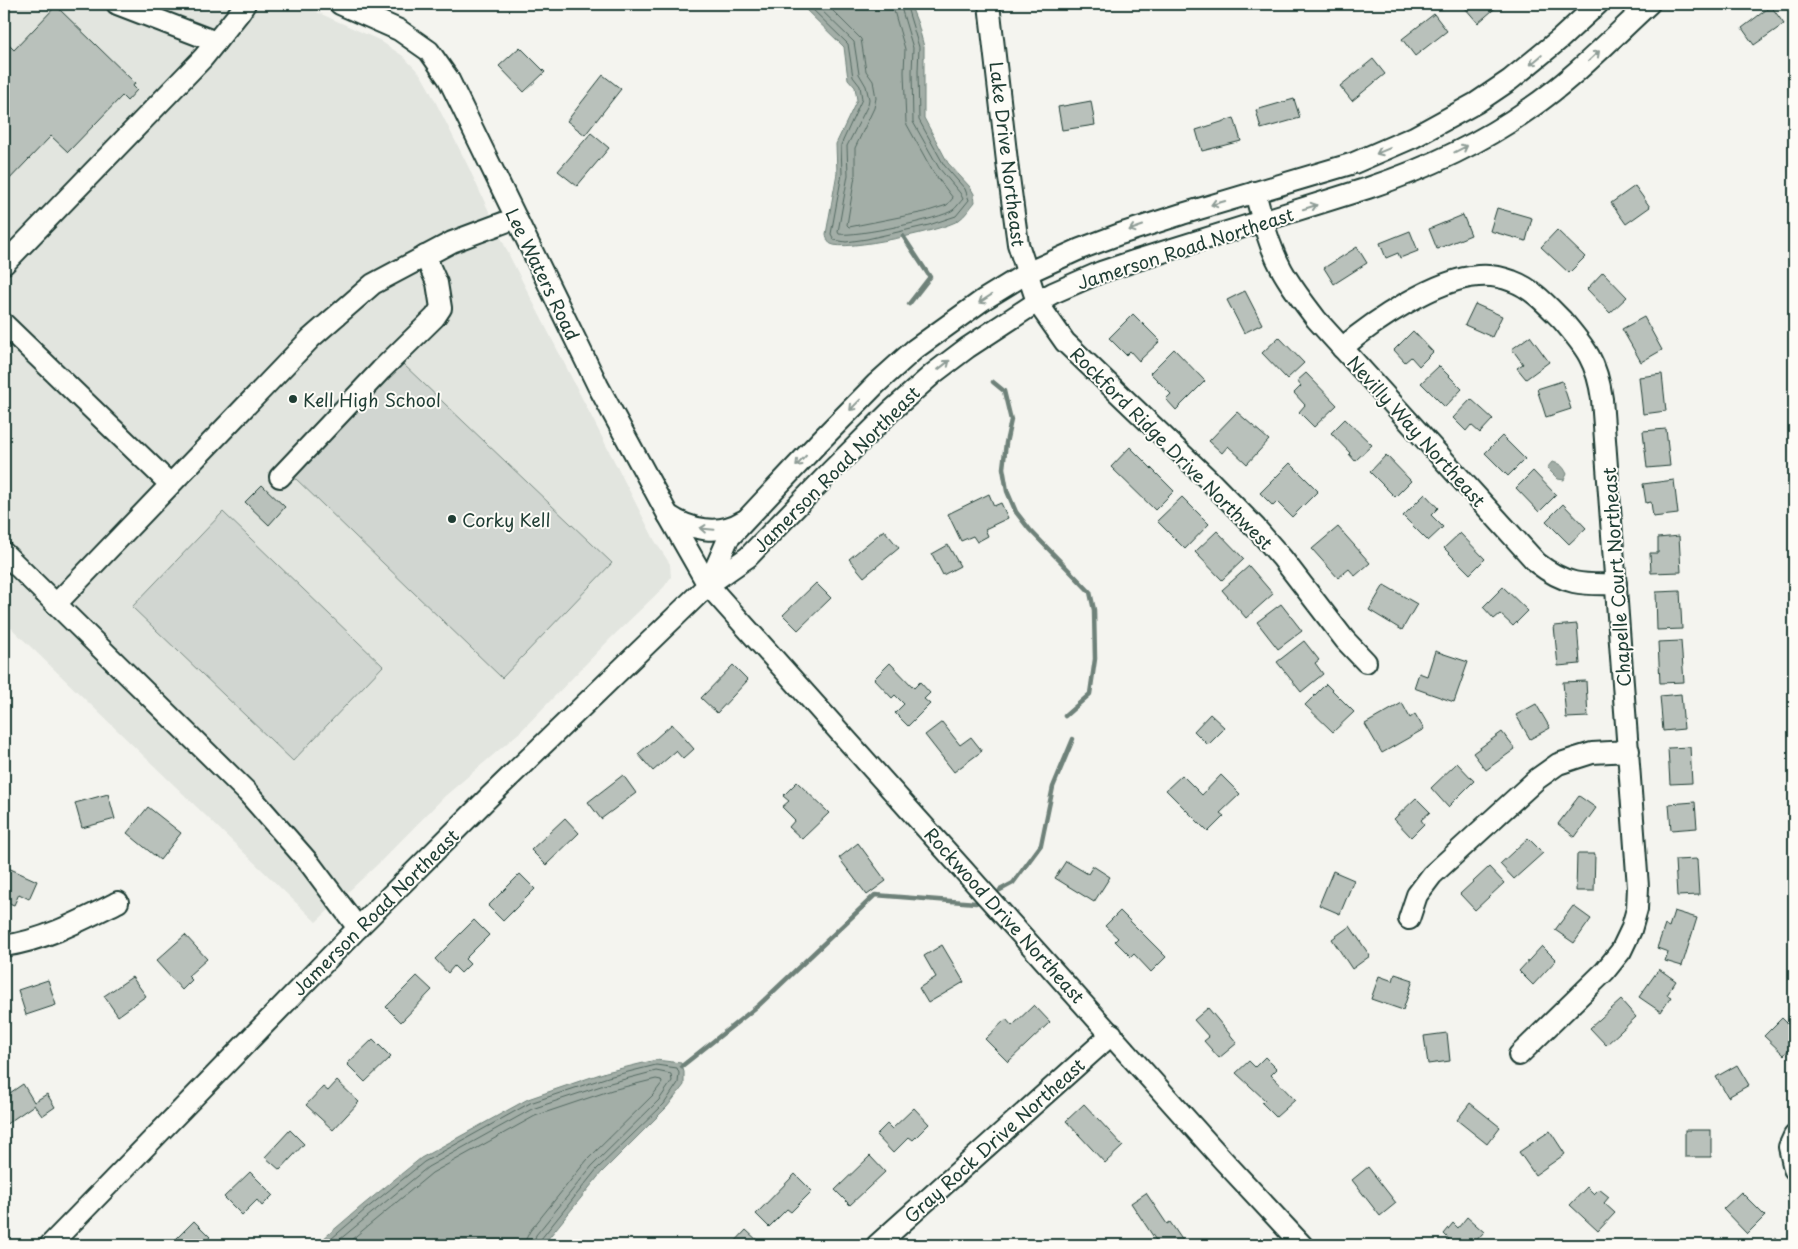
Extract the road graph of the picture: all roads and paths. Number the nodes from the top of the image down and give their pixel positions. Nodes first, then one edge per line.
1 (117, 4) edge
2 (245, 4) edge
3 (340, 4) edge
4 (989, 4) edge
5 (1598, 4) edge
6 (1649, 4) edge
7 (216, 42) junction
8 (1254, 192) junction
9 (516, 218) junction
10 (1263, 221) junction
11 (426, 256) junction
12 (4, 264) edge
13 (1027, 273) junction
14 (1037, 302) junction
15 (4, 324) edge
16 (1342, 348) junction
17 (280, 477) dead end
18 (170, 484) junction
19 (668, 515) junction
20 (747, 519) junction
21 (4, 553) edge
22 (708, 584) junction
23 (1616, 584) junction
24 (56, 604) junction
25 (1366, 662) dead end
26 (1629, 751) junction
27 (118, 902) dead end
28 (1409, 918) dead end
29 (358, 928) junction
30 (4, 946) edge
31 (1112, 1034) junction
32 (1518, 1055) dead end
33 (1794, 1136) edge
34 (1794, 1169) edge
35 (50, 1245) edge
36 (877, 1245) edge
37 (1302, 1245) edge

1 - 7 street
2 - 7 street
3 - 9 street, Lee Waters Road
4 - 13 street, Lake Drive Northeast
5 -> 8 street, Jamerson Road Northeast
10 -> 6 street, Jamerson Road Northeast
7 - 12 street
8 - 10 street, Nevilly Way Northeast
8 -> 13 street, Jamerson Road Northeast
9 - 11 street
9 - 19 street, Lee Waters Road
10 - 14 street, Jamerson Road Northeast
10 - 16 street, Nevilly Way Northeast
11 - 17 street
11 - 18 street
13 - 14 street, Lake Drive Northeast
13 -> 20 street, Jamerson Road Northeast
22 -> 14 street, Jamerson Road Northeast
14 - 25 street, Rockford Ridge Drive Northwest
15 - 18 street
16 - 23 street, Nevilly Way Northeast
16 - 23 street, Chapelle Court Northeast
18 - 24 street
20 -> 19 street
19 - 22 street, Lee Waters Road
20 - 22 street, Jamerson Road Northeast
21 - 24 street
22 - 29 street, Jamerson Road Northeast
22 - 31 street, Rockwood Drive Northeast
23 - 26 street, Chapelle Court Northeast
24 - 29 street
26 - 28 street
26 - 32 street, Chapelle Court Northeast
27 - 30 street
29 - 35 street, Jamerson Road Northeast
31 - 36 street, Gray Rock Drive Northeast
31 - 37 street, Rockwood Drive Northeast
33 - 34 street

